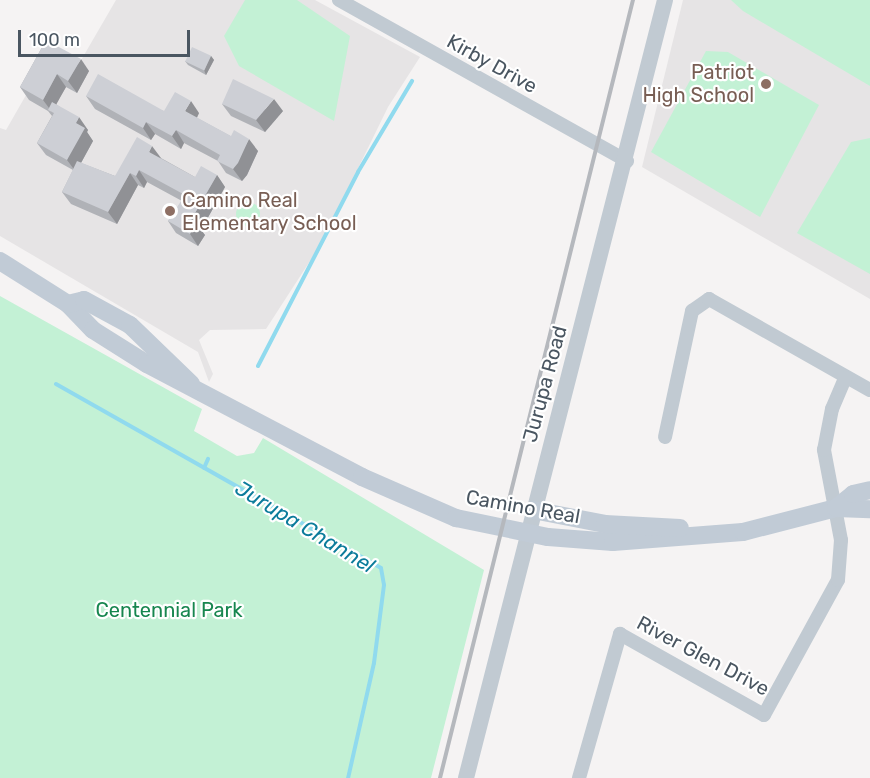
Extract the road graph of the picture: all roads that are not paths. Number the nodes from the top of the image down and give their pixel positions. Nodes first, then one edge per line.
1 (339, 0) edge
2 (665, 0) edge
3 (627, 161) junction
4 (0, 261) edge
5 (845, 378) junction
6 (870, 390) edge
7 (665, 437) dead end
8 (870, 490) edge
9 (836, 508) junction
10 (870, 509) edge
11 (533, 510) junction
12 (527, 533) junction
13 (702, 537) junction
14 (466, 778) edge
15 (579, 778) edge

1 - 3 street, Kirby Drive
2 - 3 street, Jurupa Road
3 - 11 street, Jurupa Road
4 - 12 main road, Camino Real
5 - 6 street
5 - 7 street
5 - 9 street
8 - 9 main road, Camino Real
9 - 10 main road, Camino Real
9 - 13 main road, Camino Real
9 - 15 street, River Glen Drive
11 - 12 street, Jurupa Road
11 - 13 main road
12 - 13 main road, Camino Real
12 - 14 street, Jurupa Road

